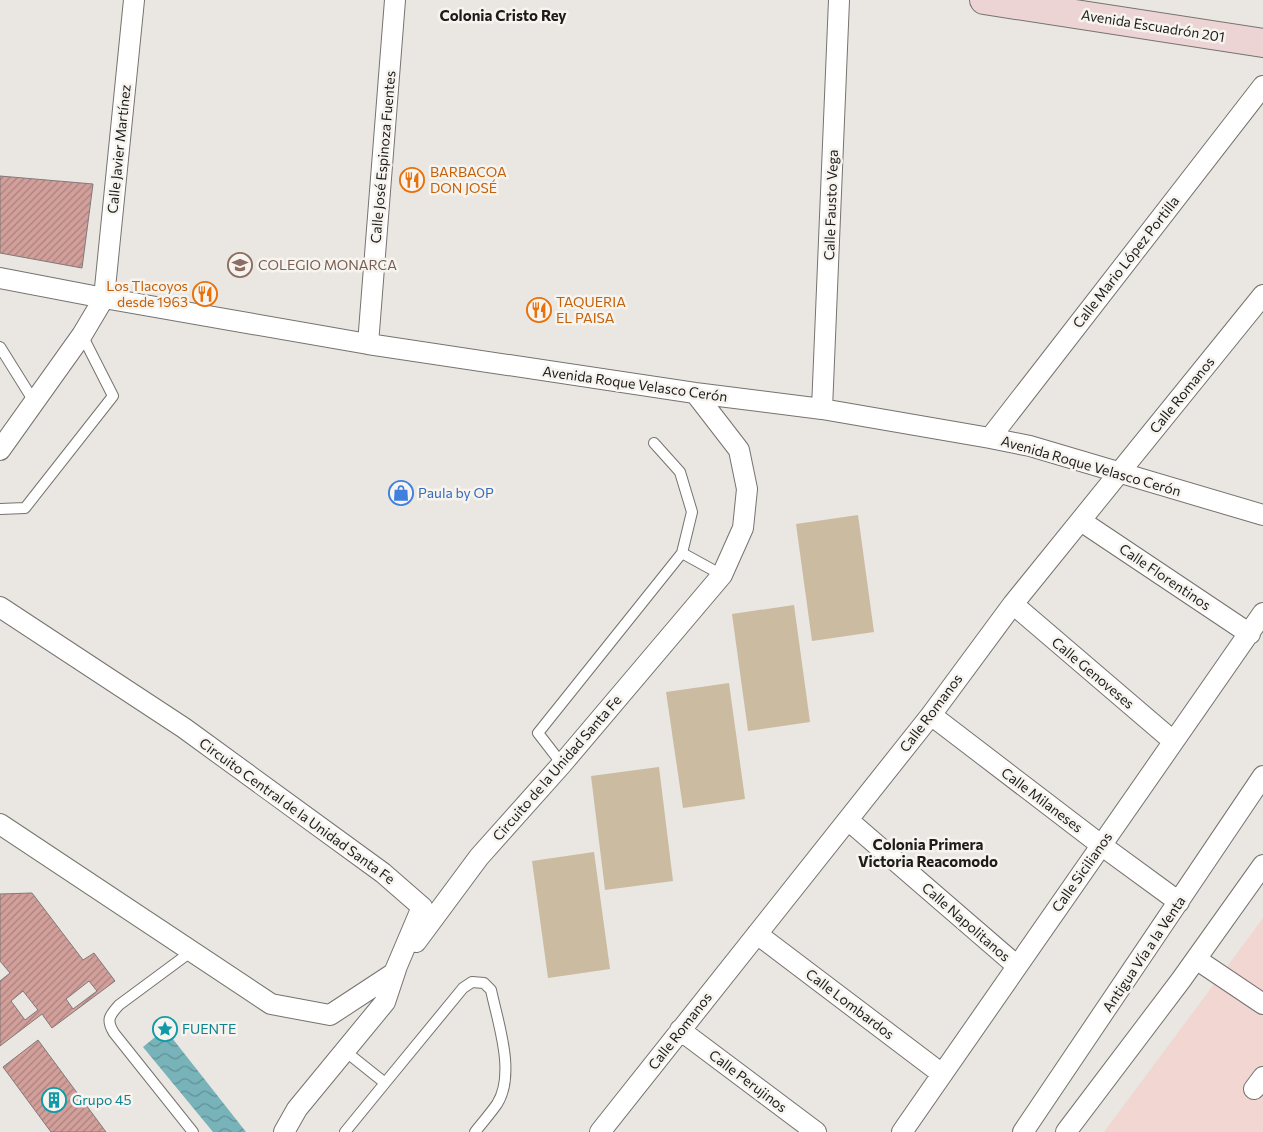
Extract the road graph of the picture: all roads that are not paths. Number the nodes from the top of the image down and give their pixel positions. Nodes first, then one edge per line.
1 (134, 0) edge
2 (395, 0) edge
3 (839, 0) edge
4 (984, 0) edge
5 (1263, 43) edge
6 (1263, 86) edge
7 (0, 278) edge
8 (1263, 295) edge
9 (104, 298) junction
10 (82, 335) junction
11 (368, 344) junction
12 (0, 347) edge
13 (695, 393) junction
14 (35, 403) junction
15 (822, 410) junction
16 (990, 438) junction
17 (654, 443) dead end
18 (0, 450) edge
19 (1119, 474) junction
20 (0, 509) edge
21 (1263, 515) edge
22 (1081, 521) junction
23 (682, 553) junction
24 (722, 575) junction
25 (1012, 604) junction
26 (0, 607) edge
27 (1263, 613) edge
28 (1250, 634) junction
29 (931, 715) junction
30 (1174, 741) junction
31 (562, 764) junction
32 (1263, 776) edge
33 (848, 820) junction
34 (0, 824) edge
35 (1102, 845) junction
36 (1263, 865) edge
37 (1179, 902) junction
38 (757, 934) junction
39 (192, 951) junction
40 (1196, 959) junction
41 (1017, 966) junction
42 (394, 973) junction
43 (1263, 1004) edge
44 (680, 1030) junction
45 (345, 1051) junction
46 (942, 1074) junction
47 (385, 1083) junction
48 (607, 1129) edge
49 (193, 1132) edge
50 (284, 1132) edge
51 (345, 1132) edge
52 (475, 1132) edge
53 (816, 1132) edge
54 (902, 1132) edge
55 (1023, 1132) edge
56 (1066, 1132) edge

1 - 9 street, Calle Javier Martínez
2 - 11 street, Calle José Espinoza Fuentes
3 - 15 street, Calle Fausto Vega
4 - 5 main road, Avenida Escuadrón 201
6 - 16 street, Calle Mario López Portilla
7 - 9 street, Avenida Roque Velasco Cerón
8 - 19 street, Calle Romanos
9 - 10 street
9 - 11 street, Avenida Roque Velasco Cerón
10 - 14 street
10 - 20 lane
11 - 13 street, Avenida Roque Velasco Cerón
12 - 14 lane
13 - 15 street, Avenida Roque Velasco Cerón
13 - 24 street, Circuito de la Unidad Santa Fe
14 - 18 street
15 - 16 street, Avenida Roque Velasco Cerón
16 - 19 street, Avenida Roque Velasco Cerón
17 - 23 lane
19 - 21 street, Avenida Roque Velasco Cerón
19 - 22 street, Calle Romanos
22 - 25 street, Calle Romanos
22 - 28 street, Calle Florentinos
23 - 24 lane
23 - 31 lane
24 - 31 street, Circuito de la Unidad Santa Fe
25 - 29 street, Calle Romanos
25 - 30 street, Calle Genoveses
26 - 42 street, Circuito Central de la Unidad Santa Fe
27 - 28 street, Calle Sicilianos
28 - 30 street, Calle Sicilianos
29 - 33 street, Calle Romanos
29 - 35 street, Calle Milaneses
30 - 35 street, Calle Sicilianos
31 - 42 street, Circuito de la Unidad Santa Fe
32 - 37 street, Antigua Vía a la Venta
33 - 38 street, Calle Romanos
33 - 41 street, Calle Napolitanos
34 - 39 street
35 - 37 street, Calle Milaneses
35 - 41 street, Calle Sicilianos
36 - 40 street
37 - 55 street, Antigua Vía a la Venta
38 - 44 street, Calle Romanos
38 - 46 street, Calle Lombardos
39 - 42 street
39 - 49 lane
40 - 43 street
40 - 56 street
41 - 46 street, Calle Sicilianos
42 - 45 street, Circuito de la Unidad Santa Fe
44 - 48 street, Calle Romanos
44 - 53 street, Calle Perujinos
45 - 47 lane
45 - 50 street, Circuito de la Unidad Santa Fe
46 - 54 street, Calle Sicilianos
47 - 51 lane
47 - 52 lane

